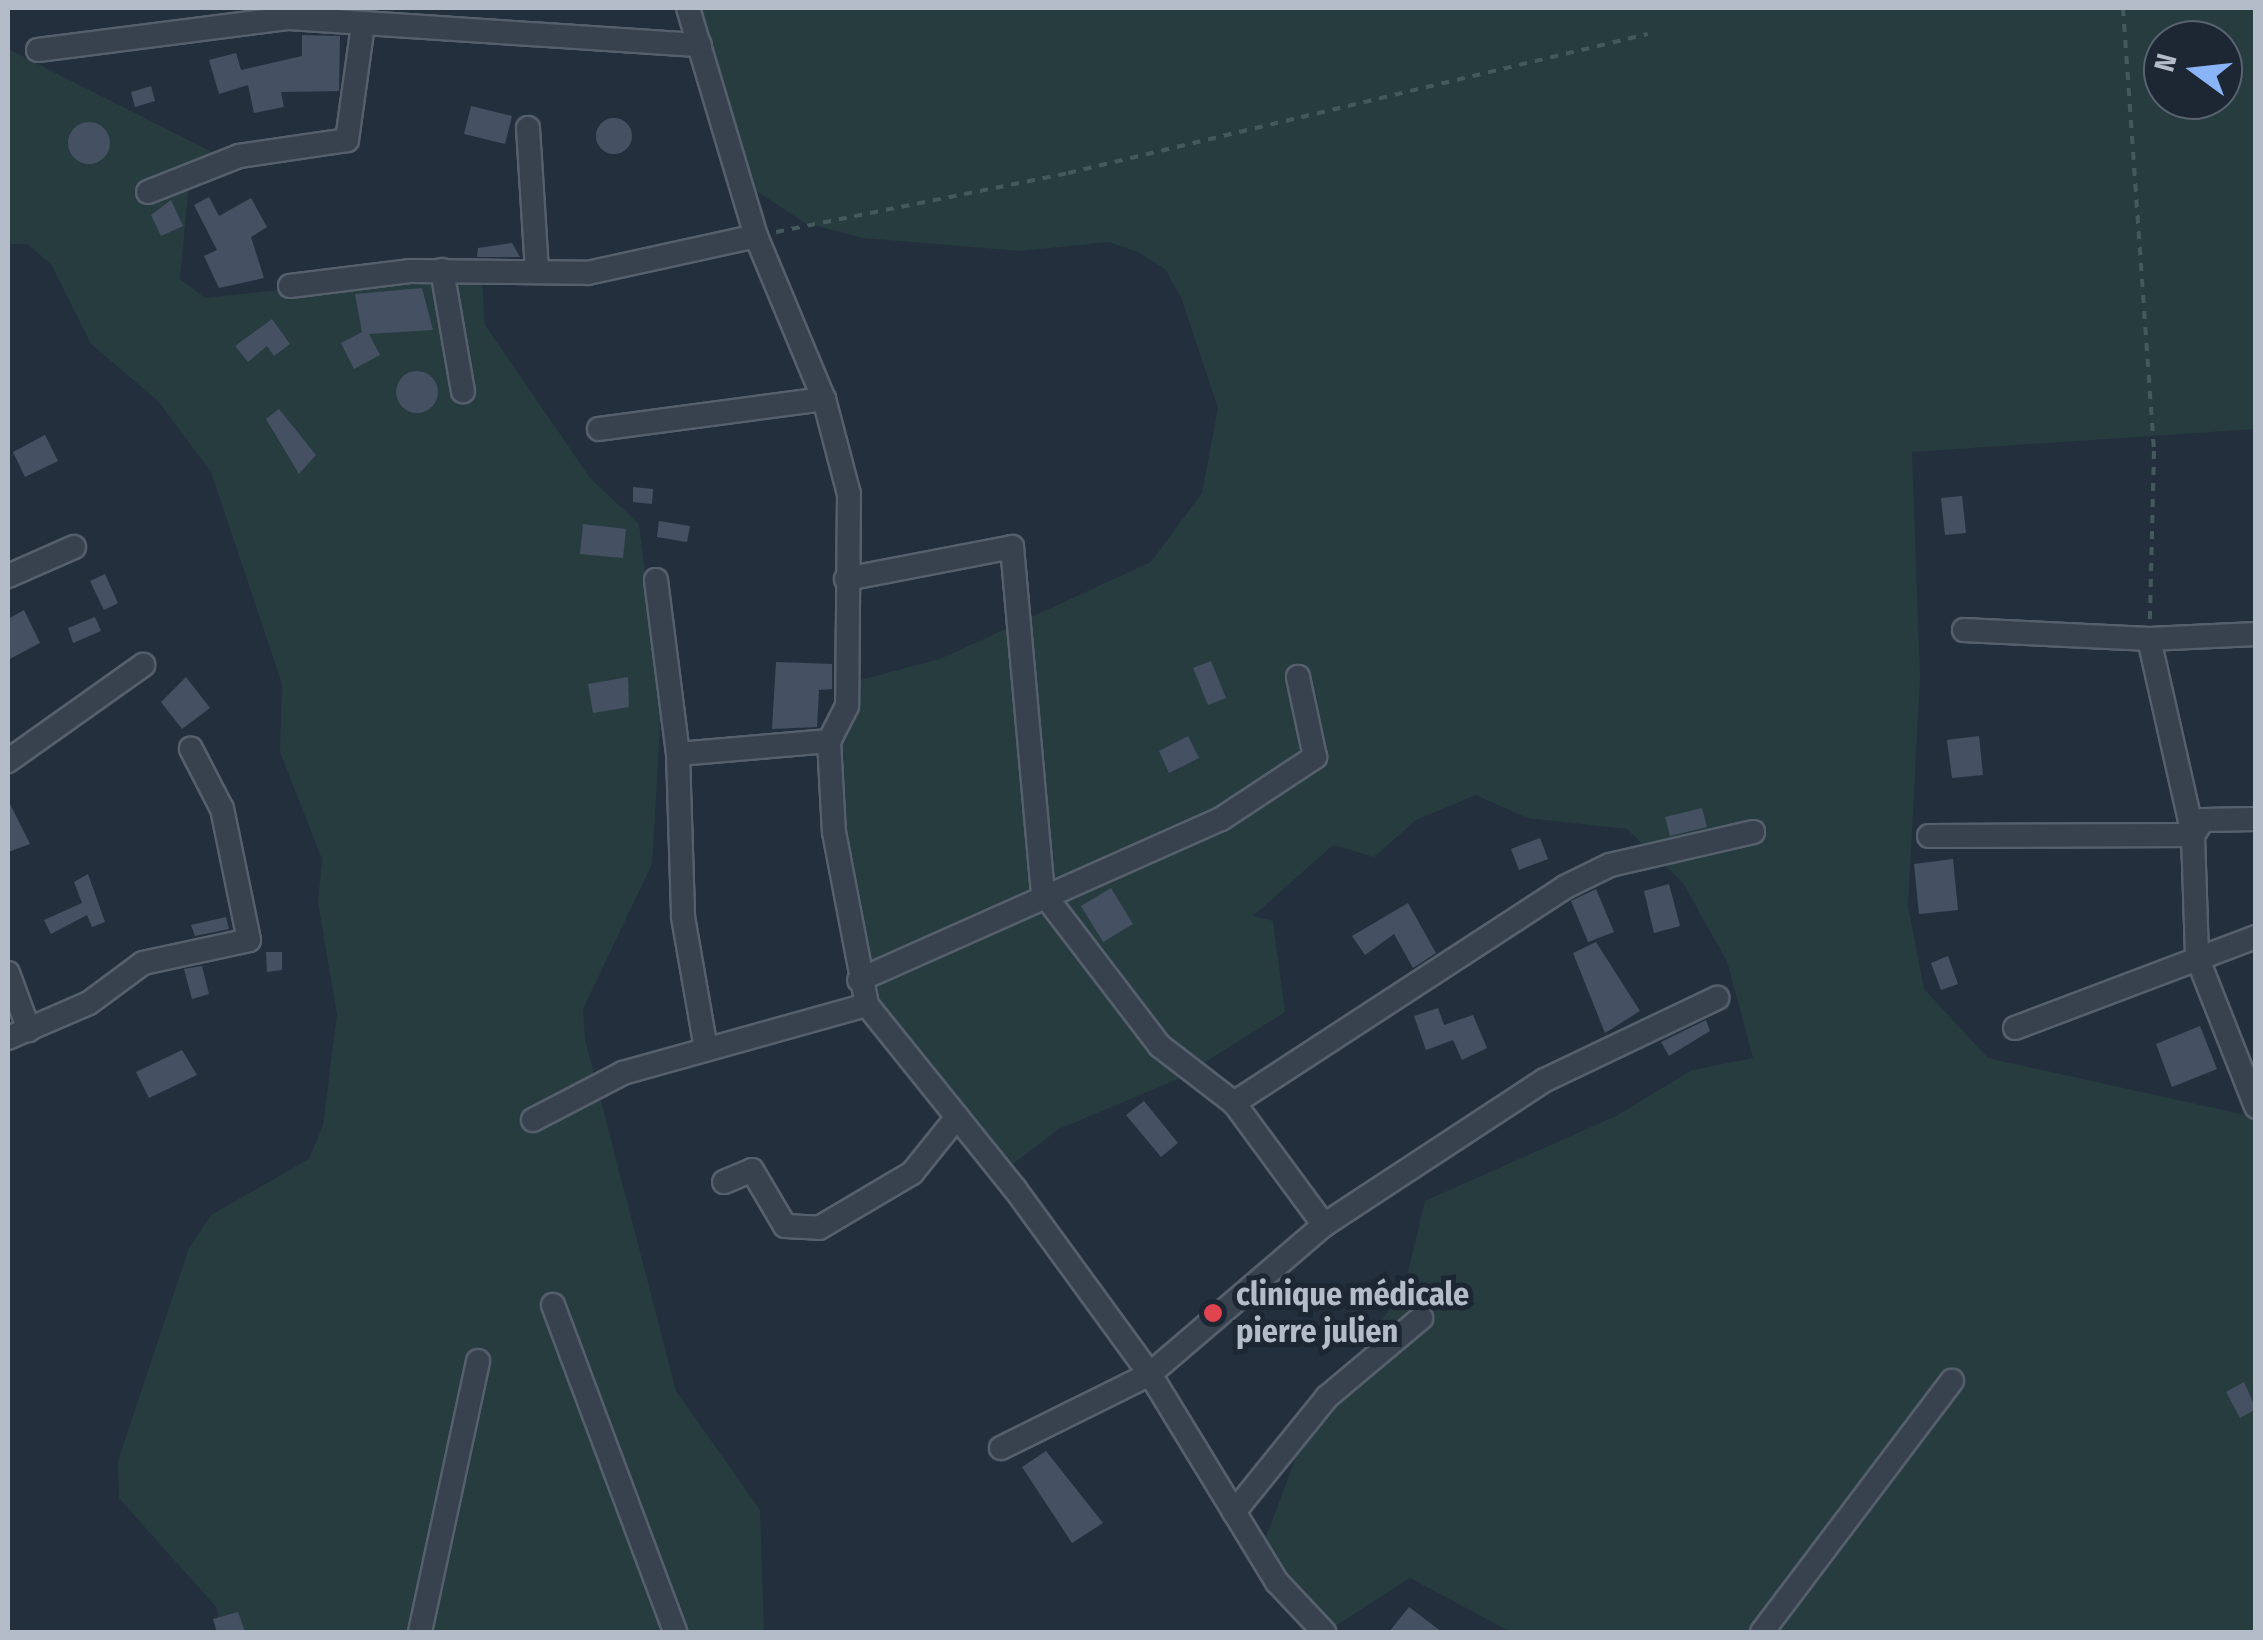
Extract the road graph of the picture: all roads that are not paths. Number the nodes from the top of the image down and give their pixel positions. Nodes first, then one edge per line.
1 (688, 8) edge
2 (363, 26) junction
3 (700, 44) junction
4 (38, 50) dead end
5 (528, 128) dead end
6 (148, 192) dead end
7 (756, 236) junction
8 (442, 270) junction
9 (536, 272) junction
10 (290, 286) dead end
11 (463, 391) dead end
12 (824, 400) junction
13 (599, 429) dead end
14 (74, 547) dead end
15 (8, 576) edge
16 (846, 579) junction
17 (656, 580) dead end
18 (1964, 630) dead end
19 (2256, 634) edge
20 (2149, 638) junction
21 (142, 665) dead end
22 (1298, 676) dead end
23 (830, 740) junction
24 (191, 749) dead end
25 (678, 754) junction
26 (8, 761) edge
27 (2256, 819) edge
28 (1753, 832) dead end
29 (1928, 836) dead end
30 (2194, 836) junction
31 (1043, 893) junction
32 (2256, 938) edge
33 (2197, 957) junction
34 (8, 973) edge
35 (859, 980) junction
36 (1717, 998) dead end
37 (866, 1006) junction
38 (2015, 1028) dead end
39 (18, 1034) edge
40 (706, 1049) junction
41 (1234, 1104) junction
42 (2256, 1107) edge
43 (957, 1117) junction
44 (533, 1120) dead end
45 (724, 1182) dead end
46 (1324, 1225) junction
47 (552, 1306) dead end
48 (1421, 1318) dead end
49 (478, 1361) dead end
50 (1150, 1374) junction
51 (1952, 1381) dead end
52 (1001, 1448) dead end
53 (1234, 1512) junction
54 (420, 1632) edge
55 (675, 1632) edge
56 (1324, 1632) edge
57 (1762, 1632) edge

1 - 3 street
2 - 3 street
2 - 4 street
2 - 6 street
3 - 7 street
5 - 9 street
7 - 9 street
7 - 12 street
8 - 9 street
8 - 10 street
8 - 11 street
12 - 13 street
12 - 16 street
14 - 15 street
16 - 23 street
16 - 31 street
17 - 25 street
18 - 20 street
19 - 20 street
20 - 30 street
21 - 26 street
22 - 31 street
23 - 25 street
23 - 35 street
24 - 39 street
25 - 40 street
27 - 30 street
28 - 41 street
29 - 30 street
30 - 33 street
31 - 35 street
31 - 41 street
32 - 33 street
33 - 38 street
33 - 42 street
34 - 39 street
35 - 37 street
36 - 46 street
37 - 40 street
37 - 43 street
40 - 44 street
41 - 46 street
43 - 45 street
43 - 50 street
46 - 50 street
47 - 55 street
48 - 53 street
49 - 54 street
50 - 52 street
50 - 53 street
51 - 57 street
53 - 56 street

